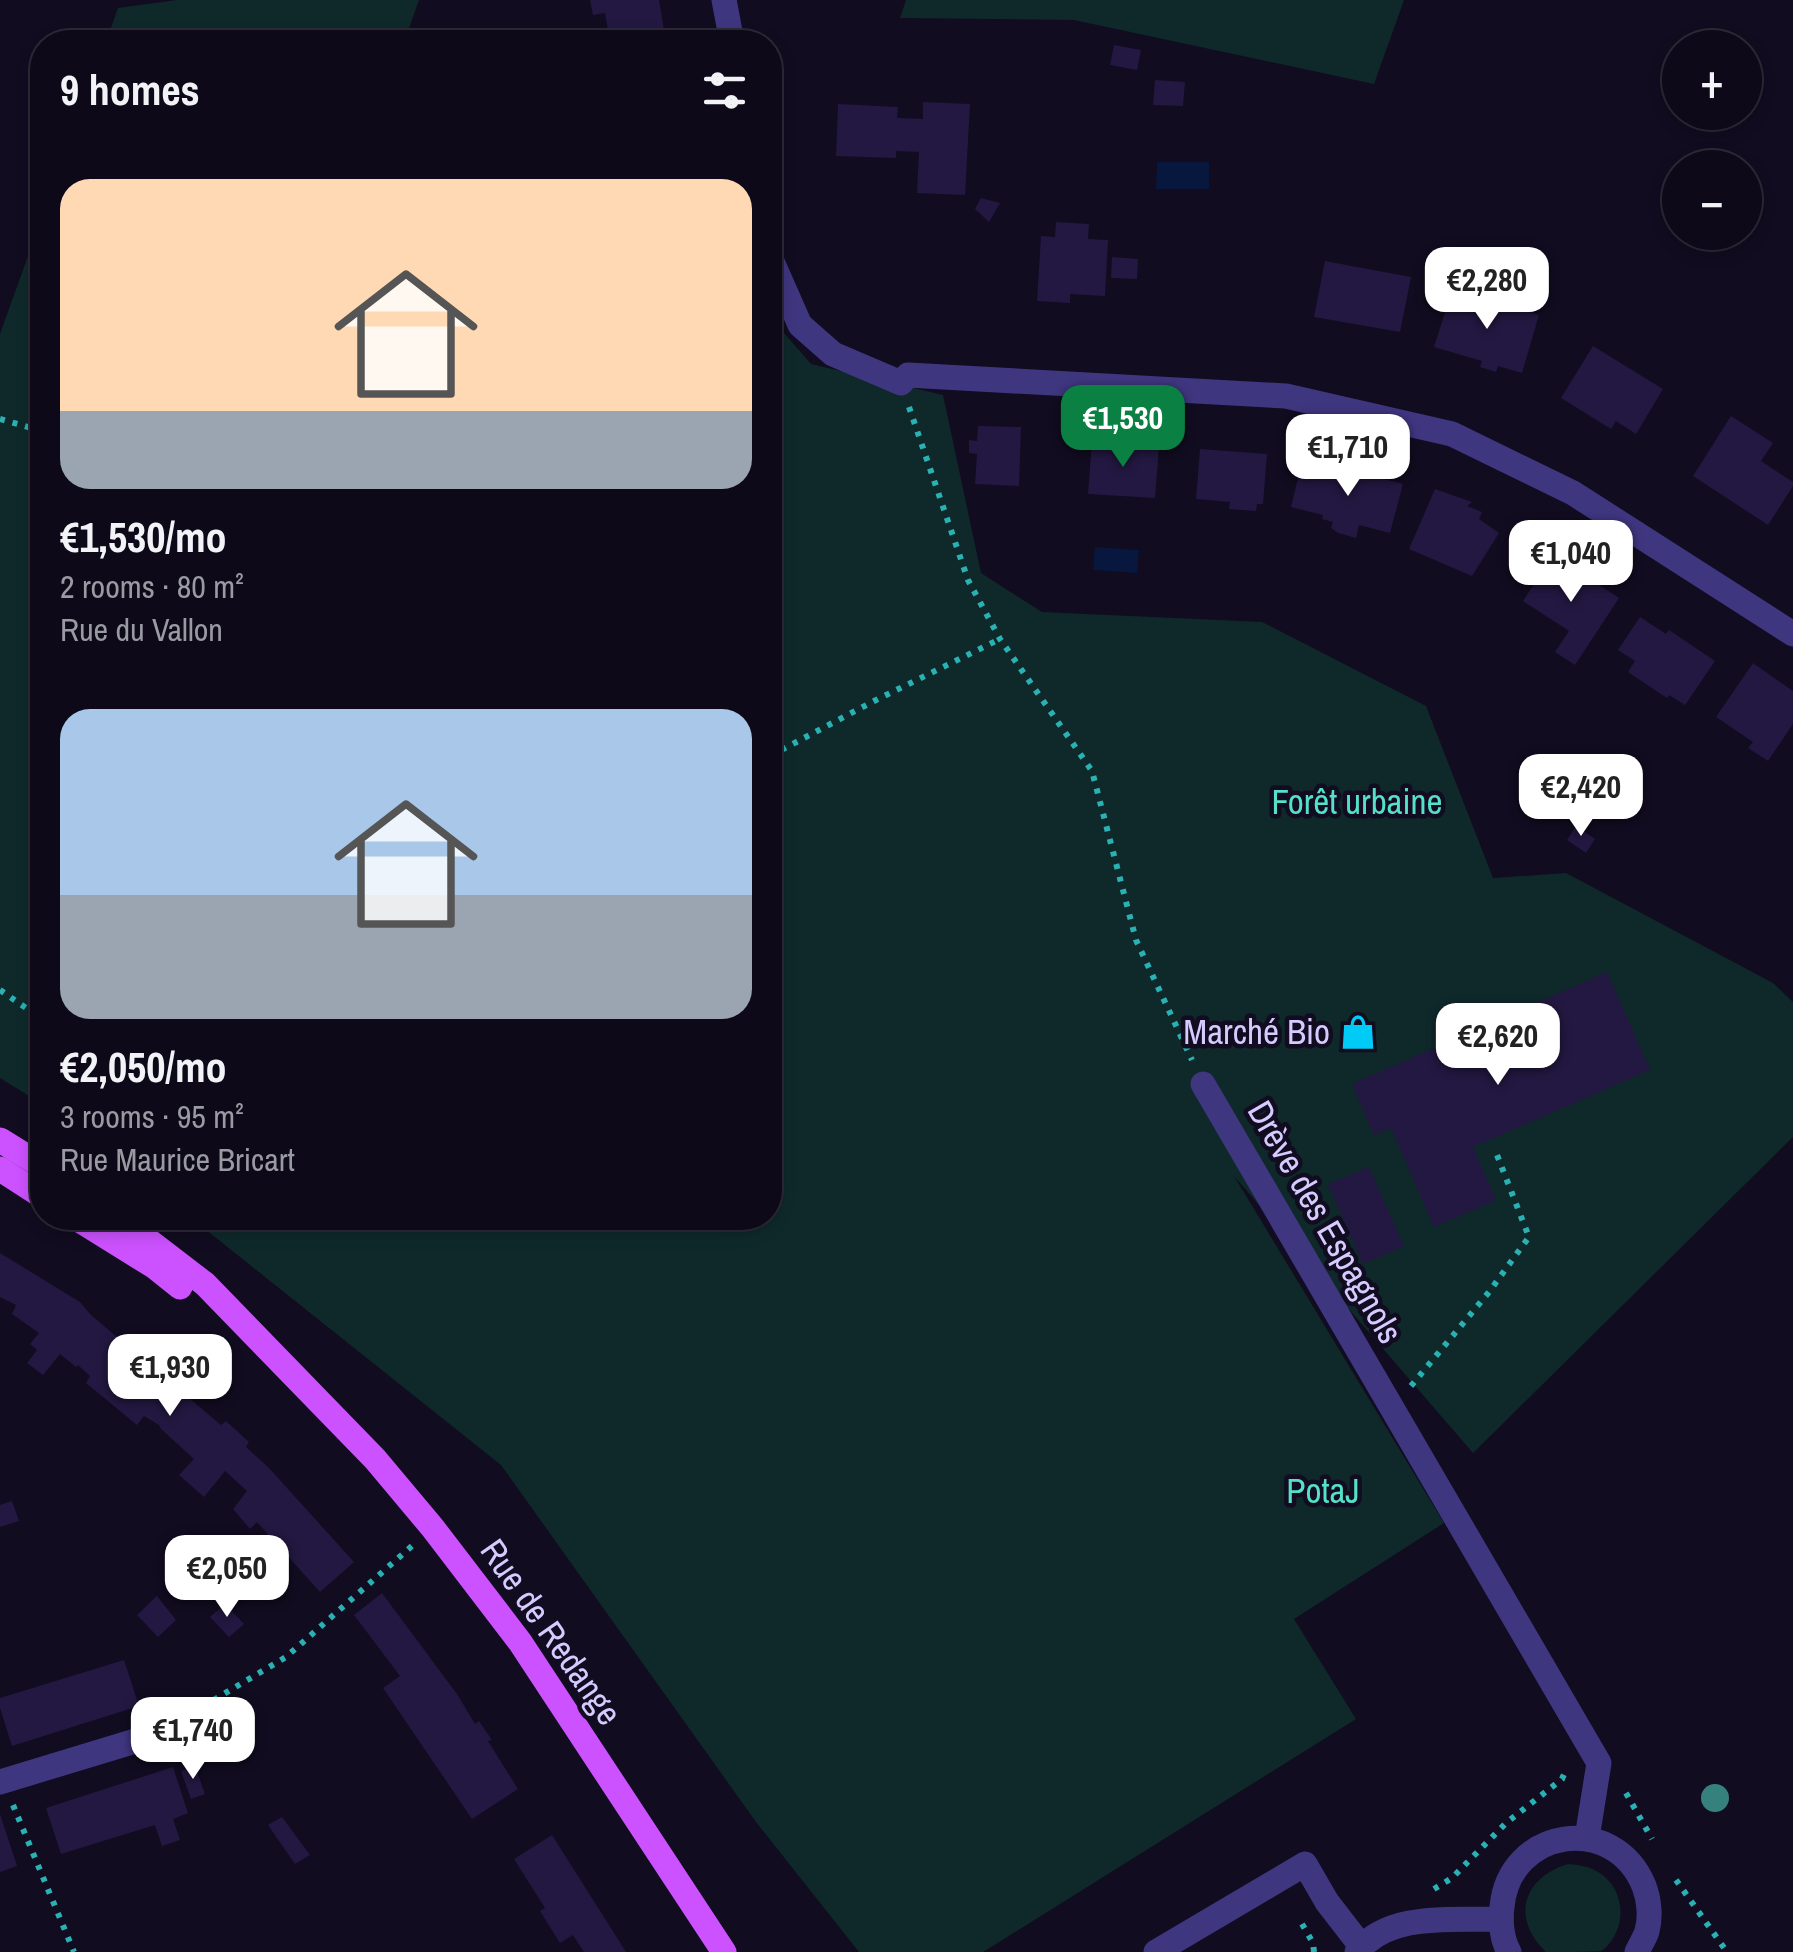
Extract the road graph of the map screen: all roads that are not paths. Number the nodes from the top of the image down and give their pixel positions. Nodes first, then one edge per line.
1 (724, 0) edge
2 (730, 30) edge
3 (782, 285) edge
4 (1793, 634) edge
5 (1203, 1084) road end
6 (0, 1140) edge
7 (30, 1159) edge
8 (0, 1170) edge
9 (30, 1189) edge
10 (95, 1230) edge
11 (134, 1230) edge
12 (292, 1374) junction
13 (155, 1735) road end
14 (2, 1781) edge
15 (1587, 1838) junction
16 (1501, 1919) junction
17 (1359, 1949) edge
18 (724, 1952) edge
19 (1156, 1952) edge
20 (1510, 1952) edge
21 (1637, 1952) edge

1 - 2 street
3 - 4 street
5 - 15 street, Drève des Espagnols
6 - 7 main road
8 - 9 main road
10 - 12 main road, Rue de Redange
11 - 12 main road, Rue de Redange
12 - 18 main road, Rue de Redange
13 - 14 street
15 - 16 street
15 - 21 street
16 - 17 street
16 - 20 street
17 - 19 street

